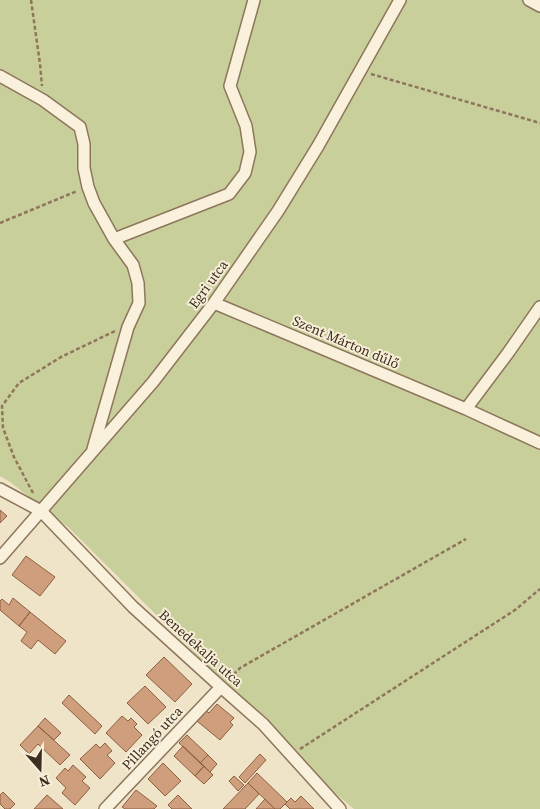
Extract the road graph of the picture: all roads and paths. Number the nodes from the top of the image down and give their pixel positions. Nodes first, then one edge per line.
1 (30, 0) edge
2 (254, 0) edge
3 (400, 0) edge
4 (529, 0) edge
5 (540, 6) edge
6 (360, 71) junction
7 (0, 76) edge
8 (43, 100) junction
9 (540, 122) edge
10 (88, 186) junction
11 (0, 223) edge
12 (114, 239) junction
13 (214, 303) junction
14 (540, 307) edge
15 (128, 327) junction
16 (466, 409) junction
17 (540, 443) edge
18 (92, 453) junction
19 (0, 489) edge
20 (41, 511) junction
21 (466, 539) dead end
22 (0, 558) edge
23 (540, 589) edge
24 (220, 687) junction
25 (291, 756) junction
26 (105, 809) edge
27 (340, 809) edge

1 - 8 path
2 - 12 street
3 - 6 street, Egri utca
4 - 5 street
6 - 9 path
6 - 13 street, Egri utca
7 - 8 street
8 - 10 street
10 - 11 path
10 - 12 street
12 - 15 street
13 - 16 street, Szent Márton dűlő
13 - 18 street, Egri utca
14 - 16 street
15 - 18 street
15 - 20 path
16 - 17 street, Szent Márton dűlő
18 - 20 street, Egri utca
19 - 20 street, Benedekalja utca
20 - 22 street, Egri utca
20 - 24 street, Benedekalja utca
21 - 24 path
23 - 25 path
24 - 25 street, Benedekalja utca
24 - 26 street, Pillangó utca
25 - 27 street, Benedekalja utca

